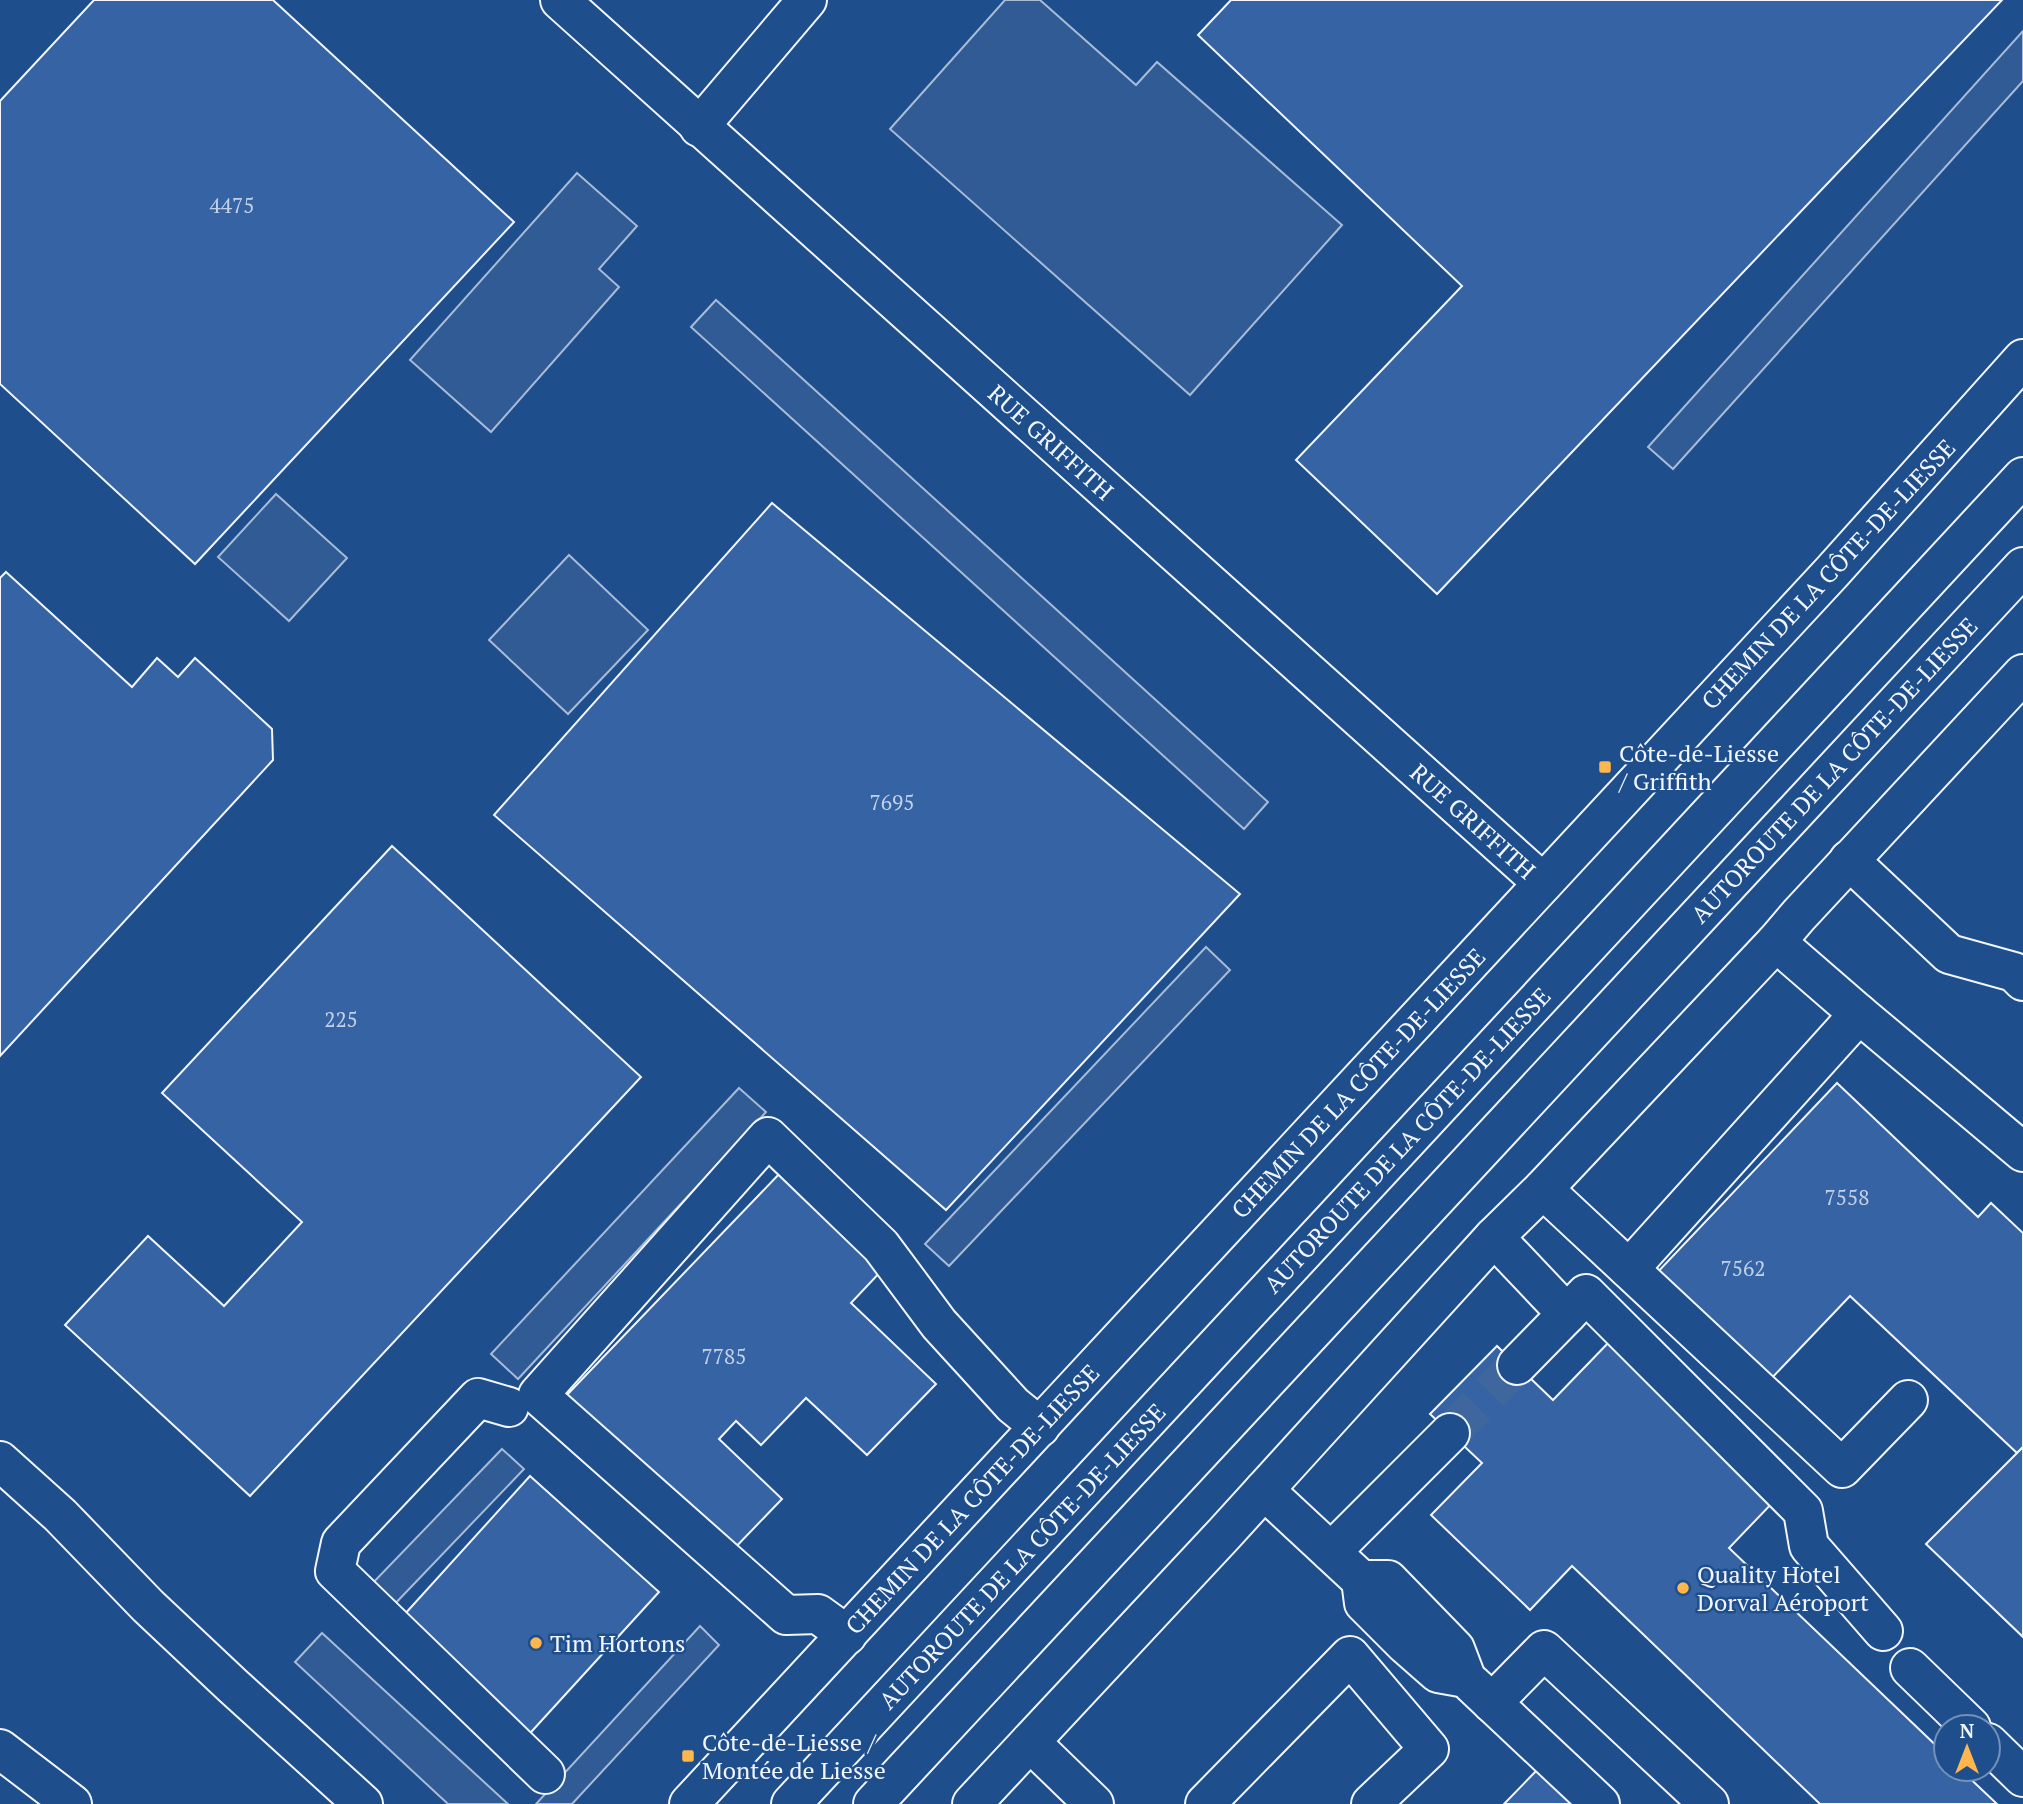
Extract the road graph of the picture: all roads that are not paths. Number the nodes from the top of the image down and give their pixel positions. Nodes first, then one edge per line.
1 (560, 0) edge
2 (807, 0) edge
3 (699, 127) junction
4 (2023, 359) edge
5 (2023, 477) edge
6 (2023, 566) edge
7 (2023, 674) edge
8 (1849, 860) junction
9 (1543, 883) junction
10 (1776, 942) junction
11 (2023, 981) edge
12 (1859, 1014) junction
13 (2023, 1152) edge
14 (1543, 1189) junction
15 (1494, 1237) junction
16 (1629, 1269) junction
17 (1567, 1314) junction
18 (1702, 1337) junction
19 (1517, 1365) tunnel mouth
20 (1667, 1375) junction
21 (1908, 1400) dead end
22 (509, 1407) dead end
23 (1040, 1427) junction
24 (1450, 1433) tunnel mouth
25 (0, 1440) edge
26 (0, 1461) edge
27 (1264, 1490) junction
28 (60, 1515) junction
29 (1331, 1552) junction
30 (1883, 1631) dead end
31 (847, 1635) junction
32 (1910, 1668) dead end
33 (1479, 1690) junction
34 (1957, 1713) edge
35 (1030, 1742) junction
36 (0, 1749) edge
37 (2002, 1757) edge
38 (545, 1774) dead end
39 (2023, 1777) edge
40 (72, 1804) edge
41 (363, 1804) edge
42 (689, 1804) edge
43 (792, 1804) edge
44 (873, 1804) edge
45 (972, 1804) edge
46 (1094, 1804) edge
47 (1205, 1804) edge
48 (1371, 1804) edge
49 (1600, 1804) edge
50 (1710, 1804) edge

1 - 3 main road, RUE GRIFFITH
2 - 3 main road
3 - 9 main road, RUE GRIFFITH
4 - 9 main road, CHEMIN DE LA CÔTE-DE-LIESSE
5 - 43 main road, AUTOROUTE DE LA CÔTE-DE-LIESSE
6 - 44 main road, AUTOROUTE DE LA CÔTE-DE-LIESSE
7 - 8 main road
8 - 10 main road
8 - 11 main road
9 - 23 main road, CHEMIN DE LA CÔTE-DE-LIESSE
10 - 12 main road
10 - 14 main road
12 - 13 main road
12 - 16 main road
14 - 15 main road
14 - 16 main road
15 - 17 main road
15 - 27 main road
16 - 18 main road
17 - 19 main road
17 - 20 main road
18 - 20 main road
18 - 21 main road
20 - 30 main road
22 - 38 main road
23 - 31 main road, CHEMIN DE LA CÔTE-DE-LIESSE
23 - 31 main road
24 - 29 main road
25 - 28 main road
26 - 28 main road
27 - 29 main road
27 - 35 main road
28 - 41 main road
29 - 33 main road
31 - 42 main road, CHEMIN DE LA CÔTE-DE-LIESSE
32 - 34 main road
33 - 49 main road
33 - 50 main road
35 - 45 main road
35 - 46 main road
36 - 40 main road
37 - 39 main road
47 - 48 main road

